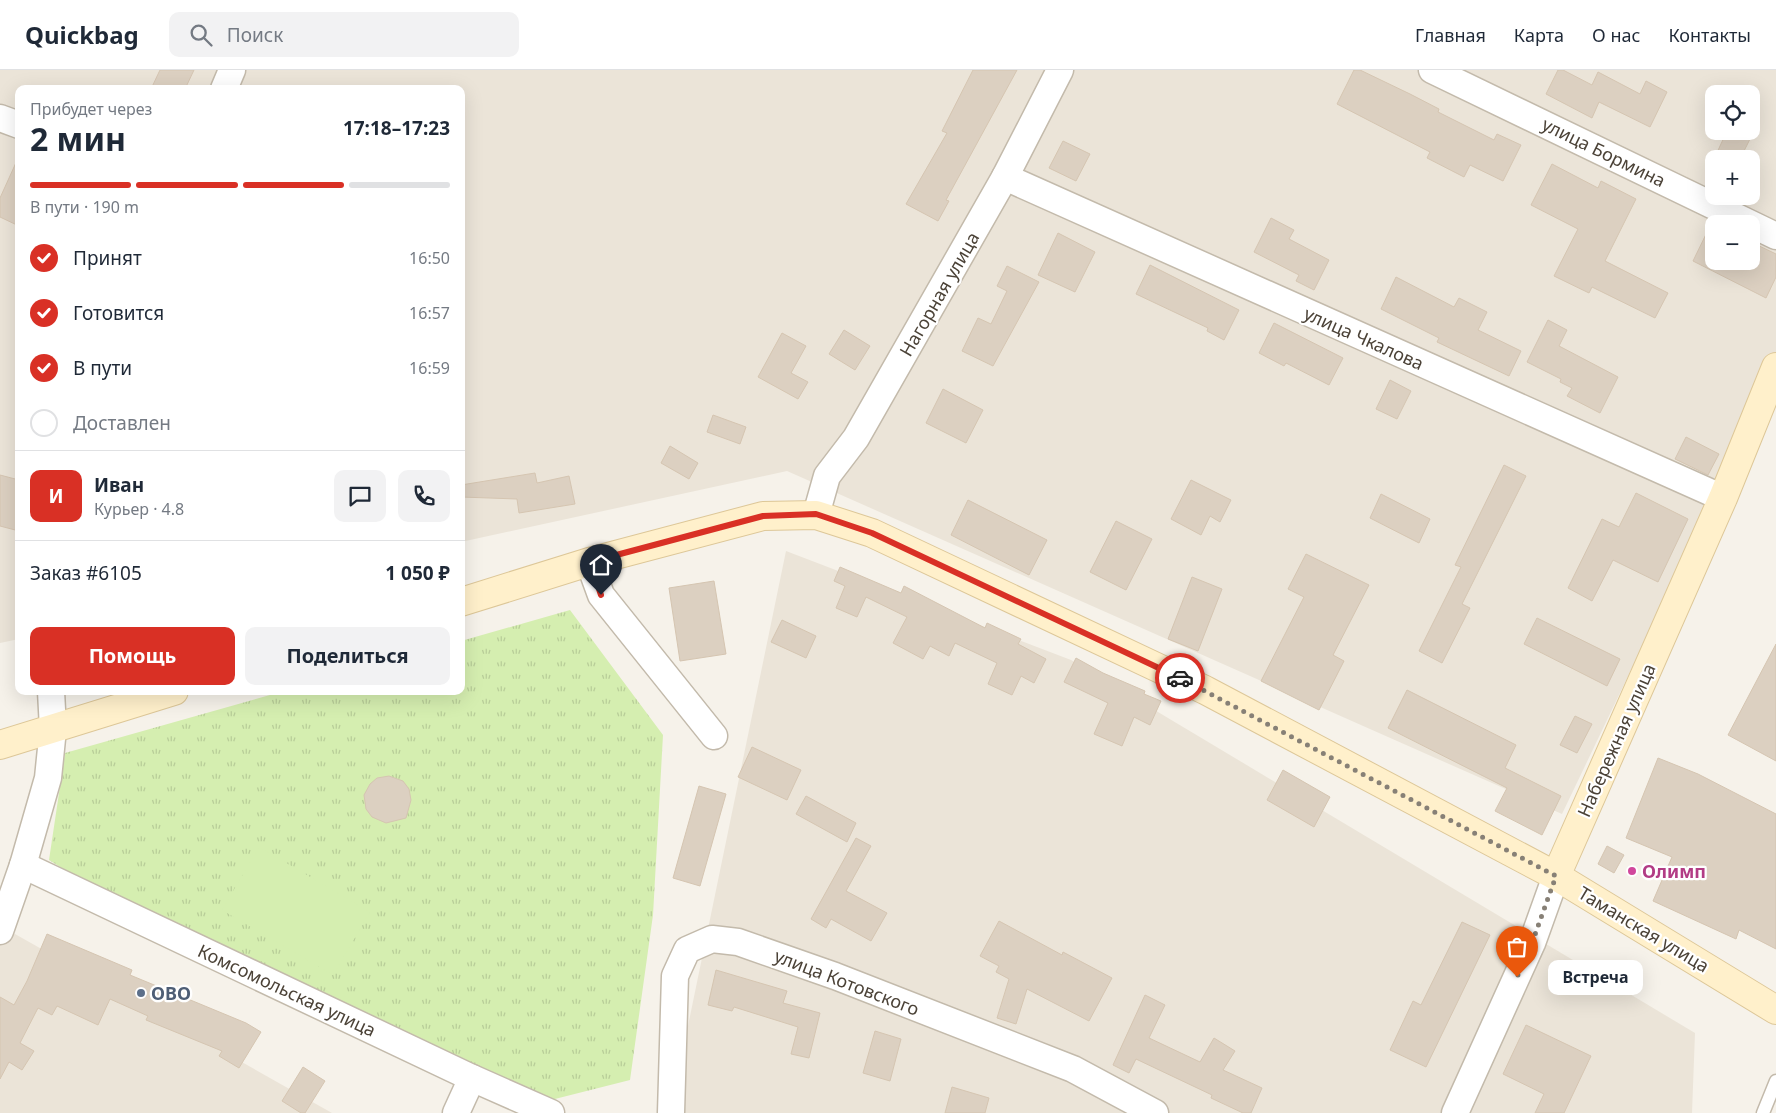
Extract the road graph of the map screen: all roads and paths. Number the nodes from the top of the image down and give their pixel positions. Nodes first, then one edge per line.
1 (232, 70) edge
2 (1060, 70) edge
3 (1432, 70) edge
4 (226, 85) edge
5 (0, 118) edge
6 (15, 124) edge
7 (1005, 177) junction
8 (1776, 236) edge
9 (1776, 367) edge
10 (1723, 498) junction
11 (816, 514) junction
12 (590, 562) junction
13 (465, 601) edge
14 (51, 695) edge
15 (161, 695) edge
16 (53, 729) junction
17 (714, 736) dead end
18 (0, 744) edge
19 (23, 865) junction
20 (1556, 876) junction
21 (1, 926) edge
22 (1776, 1010) edge
23 (472, 1078) junction
24 (1776, 1081) edge
25 (456, 1113) edge
26 (551, 1113) edge
27 (670, 1113) edge
28 (1156, 1113) edge
29 (1455, 1113) edge
30 (1763, 1113) edge

1 - 4 street
2 - 7 street, Нагорная улица
3 - 8 street, улица Бормина
5 - 6 street
7 - 10 street, улица Чкалова
7 - 11 street, Нагорная улица
9 - 10 street, Набережная улица
10 - 20 street, Набережная улица
11 - 12 street, Таманская улица
11 - 20 street, Таманская улица
12 - 13 street, Таманская улица
12 - 17 street
14 - 16 street
15 - 16 street
16 - 18 street
16 - 19 street
19 - 21 street
19 - 23 street, Комсомольская улица
20 - 22 street, Таманская улица
20 - 29 street, Набережная улица
23 - 25 street
23 - 26 street, Комсомольская улица
24 - 30 lane
27 - 28 street, улица Котовского

